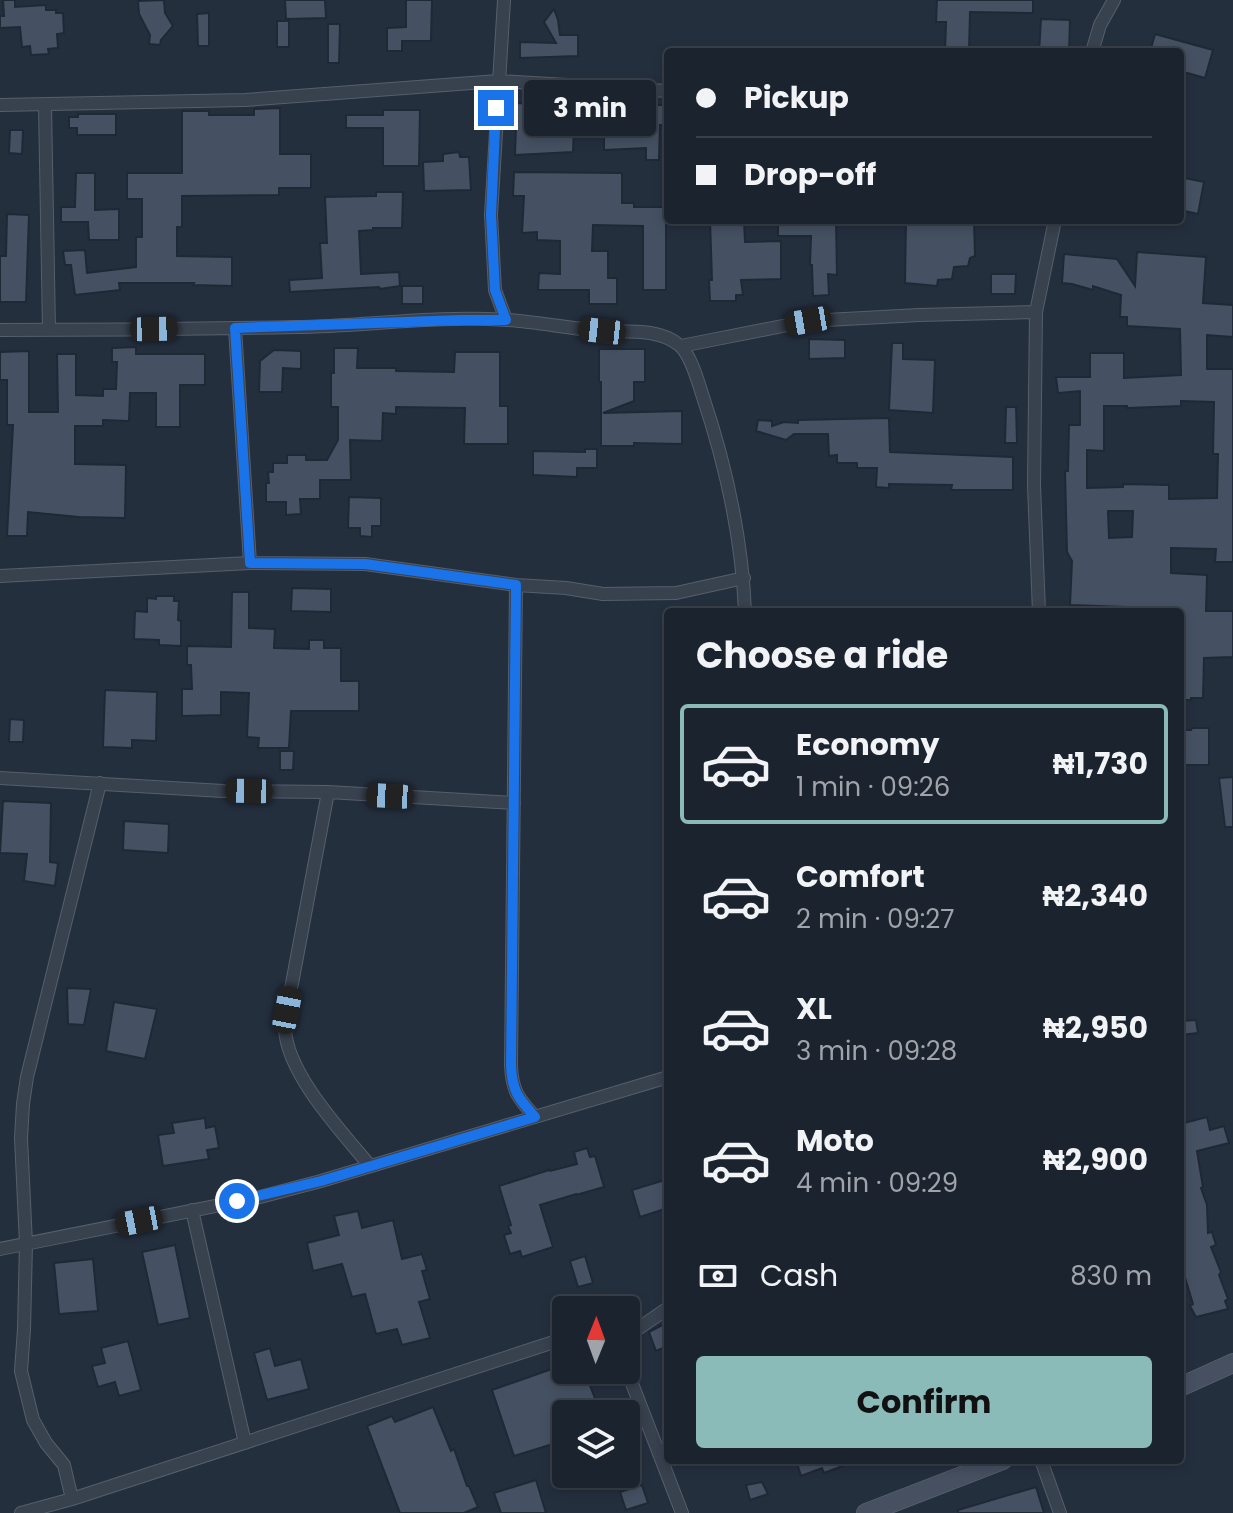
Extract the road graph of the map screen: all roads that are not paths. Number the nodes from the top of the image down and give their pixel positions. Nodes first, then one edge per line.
1 (504, 0) edge
2 (1114, 0) edge
3 (1093, 48) edge
4 (498, 81) junction
5 (664, 91) edge
6 (0, 105) edge
7 (45, 105) junction
8 (1054, 224) edge
9 (1036, 312) junction
10 (506, 320) junction
11 (235, 328) junction
12 (0, 330) edge
13 (49, 330) junction
14 (681, 346) junction
15 (250, 563) junction
16 (0, 576) edge
17 (744, 578) junction
18 (516, 585) junction
19 (745, 608) edge
20 (1039, 608) edge
21 (0, 778) edge
22 (100, 783) junction
23 (328, 792) junction
24 (514, 803) junction
25 (664, 1078) edge
26 (535, 1117) junction
27 (370, 1166) junction
28 (192, 1210) junction
29 (26, 1244) junction
30 (0, 1249) edge
31 (664, 1311) edge
32 (640, 1327) edge
33 (552, 1343) edge
34 (1233, 1363) edge
35 (632, 1384) edge
36 (1184, 1385) edge
37 (245, 1443) junction
38 (993, 1464) edge
39 (1042, 1464) edge
40 (72, 1499) junction
41 (53, 1509) edge
42 (21, 1513) edge
43 (682, 1513) edge
44 (866, 1513) edge
45 (1060, 1513) edge

1 - 4 street
2 - 3 street
4 - 5 street
4 - 7 street
4 - 10 street
6 - 7 street
7 - 13 street
8 - 9 street
9 - 14 street
9 - 20 street
10 - 11 street
10 - 14 street
11 - 13 street
11 - 15 street
12 - 13 street
14 - 17 street
15 - 16 street
15 - 18 street
17 - 18 street
17 - 19 street
18 - 24 street
21 - 22 street
22 - 23 street
22 - 29 street
23 - 24 street
23 - 27 street
24 - 26 street
25 - 26 street
26 - 27 street
27 - 28 street
28 - 29 street
28 - 37 street
29 - 30 street
29 - 40 street
31 - 32 street
33 - 37 street
34 - 36 main road
35 - 43 street
37 - 40 street
38 - 44 main road
39 - 45 street
40 - 41 street
41 - 42 street

